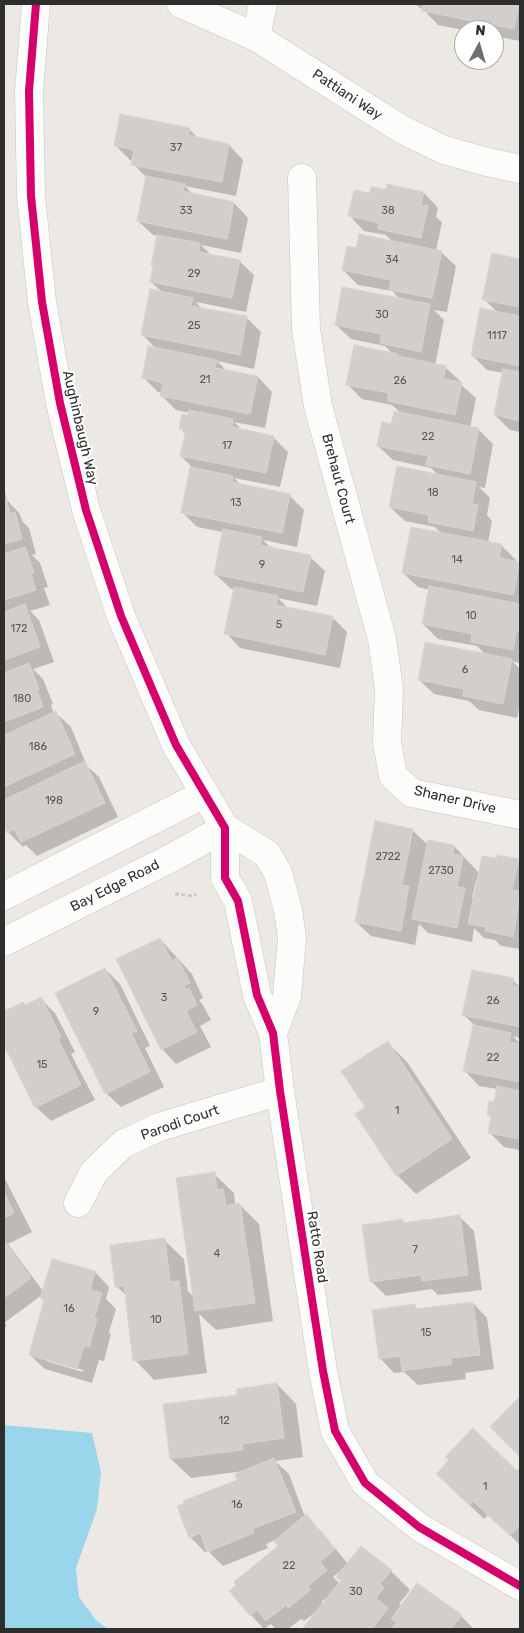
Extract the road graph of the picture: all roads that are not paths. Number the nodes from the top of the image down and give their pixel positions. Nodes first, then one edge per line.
1 (36, 4) edge
2 (182, 4) edge
3 (263, 4) edge
4 (256, 37) junction
5 (520, 169) edge
6 (302, 178) dead end
7 (393, 776) joint
8 (204, 794) junction
9 (520, 815) edge
10 (225, 828) junction
11 (4, 896) edge
12 (4, 942) edge
13 (273, 1033) junction
14 (280, 1090) junction
15 (78, 1203) dead end
16 (520, 1586) edge

1 - 8 street, Aughinbaugh Way
2 - 4 street, Pattiani Way
3 - 4 street
4 - 5 street, Pattiani Way
6 - 7 street, Brehaut Court
7 - 9 street, Shaner Drive
8 - 10 street, Aughinbaugh Way
8 - 11 street
10 - 12 street, Bay Edge Road
10 - 13 street, Ratto Road
10 - 13 street, Ratto Road
13 - 14 street, Ratto Road
14 - 15 street, Parodi Court
14 - 16 street, Ratto Road

